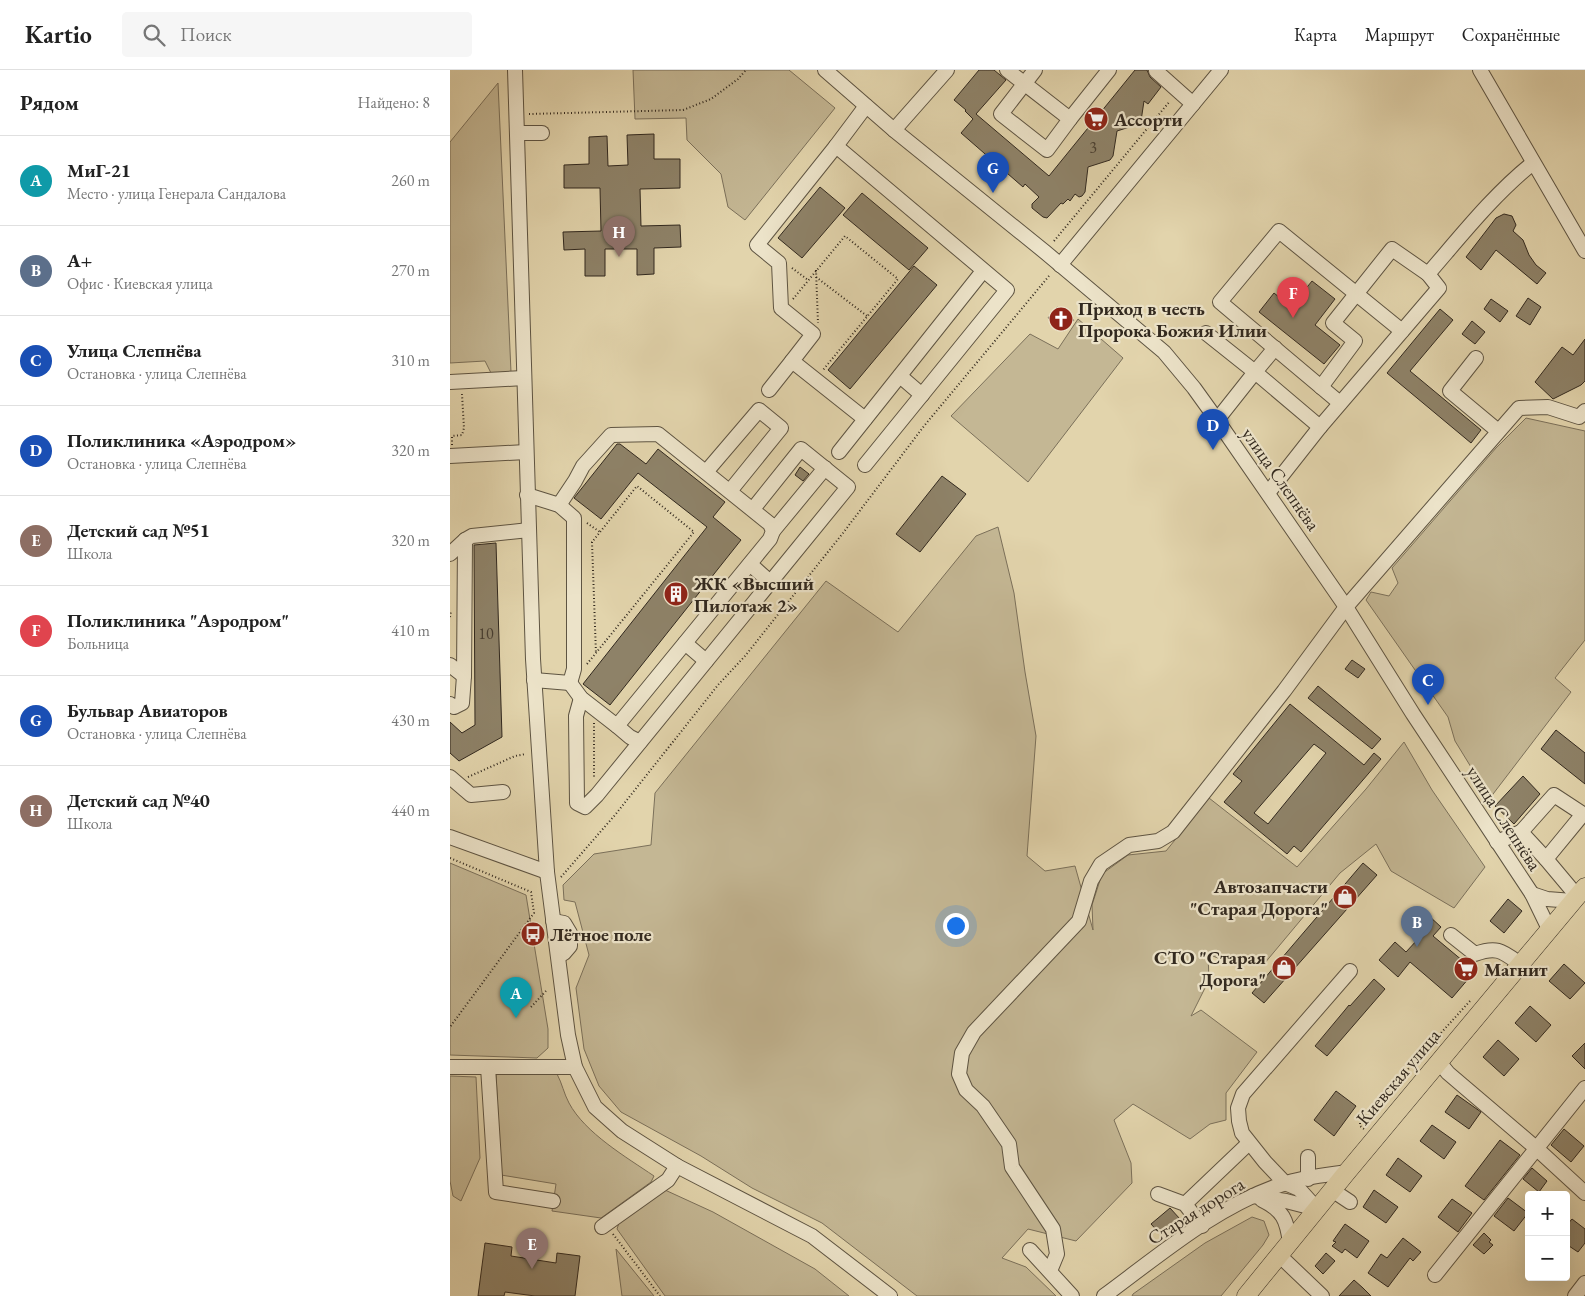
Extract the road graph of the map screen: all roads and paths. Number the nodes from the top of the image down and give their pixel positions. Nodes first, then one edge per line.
1 (515, 70) edge
2 (746, 70) edge
3 (825, 70) edge
4 (947, 70) edge
5 (1006, 70) edge
6 (1035, 70) edge
7 (1109, 70) edge
8 (1220, 70) edge
9 (1480, 70) edge
10 (1156, 71) edge
11 (1024, 82) junction
12 (1178, 91) junction
13 (1193, 104) junction
14 (866, 106) junction
15 (529, 114) dead end
16 (1070, 119) junction
17 (894, 130) junction
18 (517, 133) junction
19 (542, 133) dead end
20 (836, 146) junction
21 (1533, 163) junction
22 (1054, 241) dead end
23 (1585, 252) edge
24 (779, 263) junction
25 (1060, 265) junction
26 (816, 270) junction
27 (983, 271) junction
28 (1428, 274) junction
29 (1049, 276) dead end
30 (816, 277) junction
31 (808, 280) junction
32 (1355, 293) junction
33 (784, 310) junction
34 (867, 316) junction
35 (1402, 331) junction
36 (1206, 333) dead end
37 (813, 334) junction
38 (1275, 348) junction
39 (1476, 358) dead end
40 (792, 361) junction
41 (1255, 372) junction
42 (900, 376) junction
43 (524, 378) junction
44 (815, 380) junction
45 (456, 382) edge
46 (1321, 387) junction
47 (769, 390) dead end
48 (922, 394) junction
49 (1340, 403) junction
50 (1585, 411) edge
51 (865, 419) junction
52 (1217, 420) junction
53 (1320, 427) junction
54 (1498, 431) junction
55 (526, 452) junction
56 (839, 452) dead end
57 (451, 456) edge
58 (865, 465) dead end
59 (825, 468) junction
60 (706, 472) junction
61 (730, 491) junction
62 (1268, 493) junction
63 (527, 496) junction
64 (559, 505) junction
65 (752, 509) junction
66 (528, 530) junction
67 (773, 531) junction
68 (465, 540) junction
69 (450, 554) edge
70 (750, 564) junction
71 (770, 582) junction
72 (1346, 607) junction
73 (685, 643) junction
74 (596, 654) junction
75 (706, 661) junction
76 (450, 664) edge
77 (574, 669) junction
78 (464, 676) junction
79 (534, 680) junction
80 (570, 683) junction
81 (581, 698) junction
82 (450, 704) edge
83 (593, 708) junction
84 (617, 726) junction
85 (640, 742) junction
86 (539, 752) junction
87 (454, 780) edge
88 (503, 792) dead end
89 (594, 798) junction
90 (1584, 815) edge
91 (1521, 832) junction
92 (450, 837) edge
93 (1497, 842) junction
94 (450, 858) edge
95 (1546, 859) junction
96 (547, 872) junction
97 (550, 892) junction
98 (1532, 894) junction
99 (1578, 895) edge
100 (1549, 929) junction
101 (1451, 935) dead end
102 (1520, 964) junction
103 (1350, 971) dead end
104 (546, 991) dead end
105 (1471, 1000) dead end
106 (531, 1007) dead end
107 (450, 1027) edge
108 (1439, 1062) junction
109 (488, 1067) junction
110 (575, 1067) junction
111 (450, 1068) edge
112 (1585, 1088) edge
113 (1367, 1133) dead end
114 (1249, 1143) junction
115 (1536, 1148) junction
116 (1308, 1157) dead end
117 (678, 1166) junction
118 (1347, 1172) junction
119 (1308, 1179) junction
120 (1285, 1183) junction
121 (1332, 1190) junction
122 (1585, 1192) edge
123 (1158, 1194) dead end
124 (1252, 1196) junction
125 (553, 1200) dead end
126 (1350, 1202) dead end
127 (1185, 1204) junction
128 (1317, 1209) junction
129 (603, 1226) joint
130 (1202, 1226) junction
131 (1285, 1249) junction
132 (1030, 1250) dead end
133 (1050, 1271) junction
134 (1434, 1275) dead end
135 (1585, 1284) edge
136 (660, 1296) edge
137 (890, 1296) edge
138 (1072, 1296) edge
139 (1104, 1296) edge
140 (1246, 1296) edge
141 (1322, 1296) edge
142 (1575, 1296) edge

1 - 18 street
2 - 15 path
3 - 14 street, улица Слепнёва
4 - 17 street
5 - 11 street
6 - 11 street
7 - 16 street
8 - 13 street
9 - 21 street
10 - 12 street
11 - 16 street
11 - 16 street
12 - 13 street
12 - 22 path
13 - 25 street
14 - 17 street, улица Слепнёва
14 - 20 street
17 - 25 street, улица Слепнёва
18 - 19 street
18 - 43 street
20 - 24 street
20 - 27 street
21 - 23 street
21 - 28 street
24 - 31 path
24 - 33 street
25 - 52 street, улица Слепнёва
26 - 30 path
26 - 31 path
26 - 34 path
27 - 42 street
27 - 48 street
28 - 32 street
28 - 35 street
29 - 97 path
30 - 34 path
30 - 37 path
31 - 33 path
32 - 35 street
32 - 38 street
32 - 46 street
33 - 37 street
34 - 44 path
35 - 49 street
36 - 41 street
37 - 40 street
38 - 41 street
38 - 46 street
39 - 54 street
40 - 44 street
40 - 47 street
41 - 52 street
41 - 53 street
42 - 48 street
42 - 51 street
43 - 45 street
43 - 55 street
44 - 51 street
45 - 57 path
46 - 49 street
48 - 58 street
49 - 53 street
50 - 54 street
51 - 56 street
52 - 62 street, улица Слепнёва
53 - 62 street
54 - 72 street
55 - 57 street
55 - 63 street
59 - 65 street
59 - 67 street
59 - 71 street
60 - 61 street
60 - 61 street
60 - 64 street
61 - 65 street
62 - 72 street, улица Слепнёва
63 - 64 street
63 - 66 street
64 - 77 street
65 - 67 street
66 - 68 street
66 - 79 street
67 - 70 street
68 - 69 street
68 - 78 street
70 - 71 street
70 - 73 street
71 - 75 street
72 - 93 street, улица Слепнёва
72 - 133 street
73 - 75 street
73 - 84 street
74 - 74 path
74 - 77 path
75 - 85 street
76 - 78 street
77 - 80 street
78 - 82 street
79 - 80 street
79 - 86 street
80 - 81 street
81 - 83 street
81 - 89 street
83 - 84 street
83 - 89 path
84 - 85 street
85 - 89 street
86 - 87 path
86 - 96 street
87 - 88 street
90 - 91 street
90 - 95 street
91 - 93 street
91 - 95 street
92 - 96 street
93 - 98 street, улица Слепнёва
94 - 107 path
95 - 99 street
96 - 97 street
97 - 110 street
98 - 99 street
98 - 100 street, улица Слепнёва
99 - 100 main road, Киевская улица
100 - 102 main road, Киевская улица
101 - 102 street
102 - 108 main road, Киевская улица
103 - 114 street
104 - 106 path
105 - 113 path
108 - 115 street
108 - 118 main road, Киевская улица
109 - 110 street
109 - 111 street
109 - 125 street
110 - 117 street
112 - 115 street
114 - 120 street
114 - 127 street
115 - 122 street
115 - 134 street
116 - 119 street
117 - 129 street
117 - 137 street
118 - 119 street, Старая дорога
118 - 121 main road, Киевская улица
119 - 120 street, Старая дорога
120 - 124 street, Старая дорога
120 - 128 street
121 - 126 street
121 - 128 main road, Киевская улица
123 - 127 street
124 - 128 street
124 - 130 street, Старая дорога
124 - 131 street
127 - 130 street
128 - 131 main road, Киевская улица
129 - 136 path
130 - 139 street, Старая дорога
131 - 140 main road, Киевская улица
131 - 141 street
132 - 133 street
133 - 138 street
135 - 142 street

